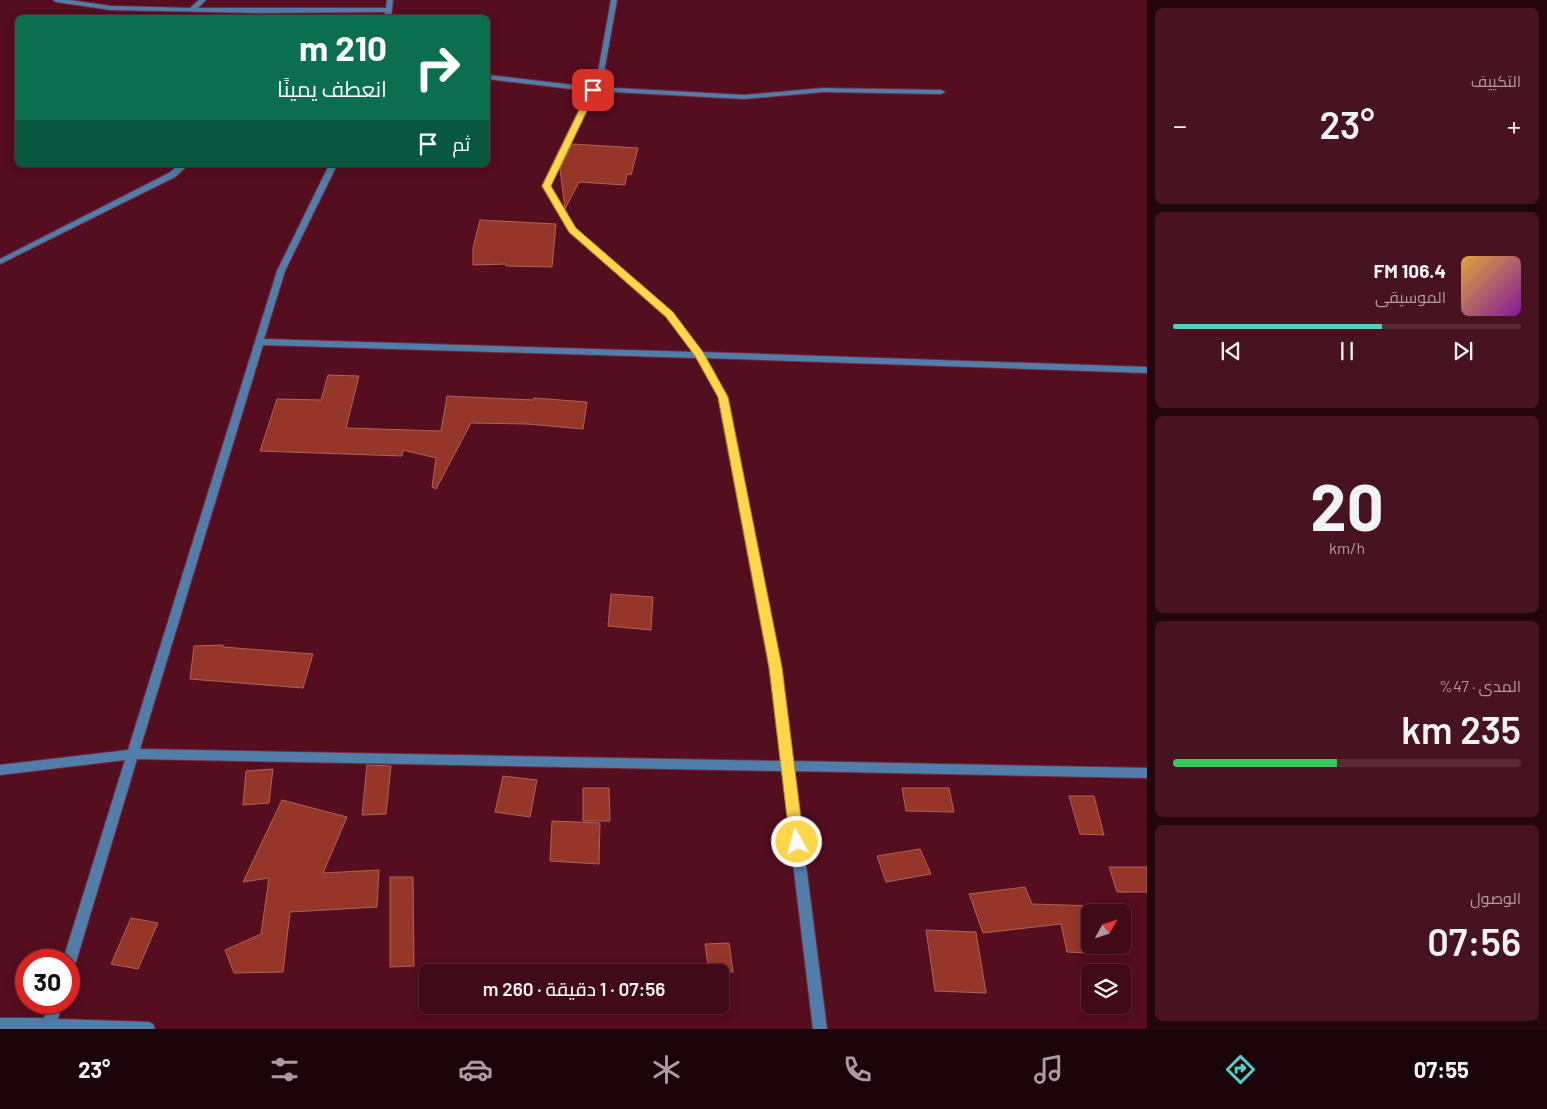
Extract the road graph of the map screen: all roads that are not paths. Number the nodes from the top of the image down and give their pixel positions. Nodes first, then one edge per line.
1 (56, 0) edge
2 (203, 0) edge
3 (390, 0) edge
4 (614, 0) edge
5 (190, 10) junction
6 (388, 14) edge
7 (490, 77) edge
8 (593, 90) junction
9 (940, 92) dead end
10 (182, 167) edge
11 (332, 167) edge
12 (0, 262) edge
13 (260, 342) junction
14 (699, 354) junction
15 (1147, 370) edge
16 (134, 754) junction
17 (788, 768) junction
18 (0, 770) edge
19 (1147, 773) edge
20 (73, 949) edge
21 (53, 1014) edge
22 (0, 1025) edge
23 (49, 1027) edge
24 (148, 1029) edge
25 (820, 1029) edge

1 - 5 street
2 - 5 street
3 - 6 street
4 - 8 street
5 - 6 street
7 - 8 street
8 - 9 street
8 - 14 street
10 - 12 street
11 - 13 street
13 - 14 street
13 - 16 street
14 - 15 street
14 - 17 street
16 - 17 street
16 - 18 street
16 - 20 street
17 - 19 street
17 - 25 street
21 - 23 street
22 - 23 street
23 - 24 street

